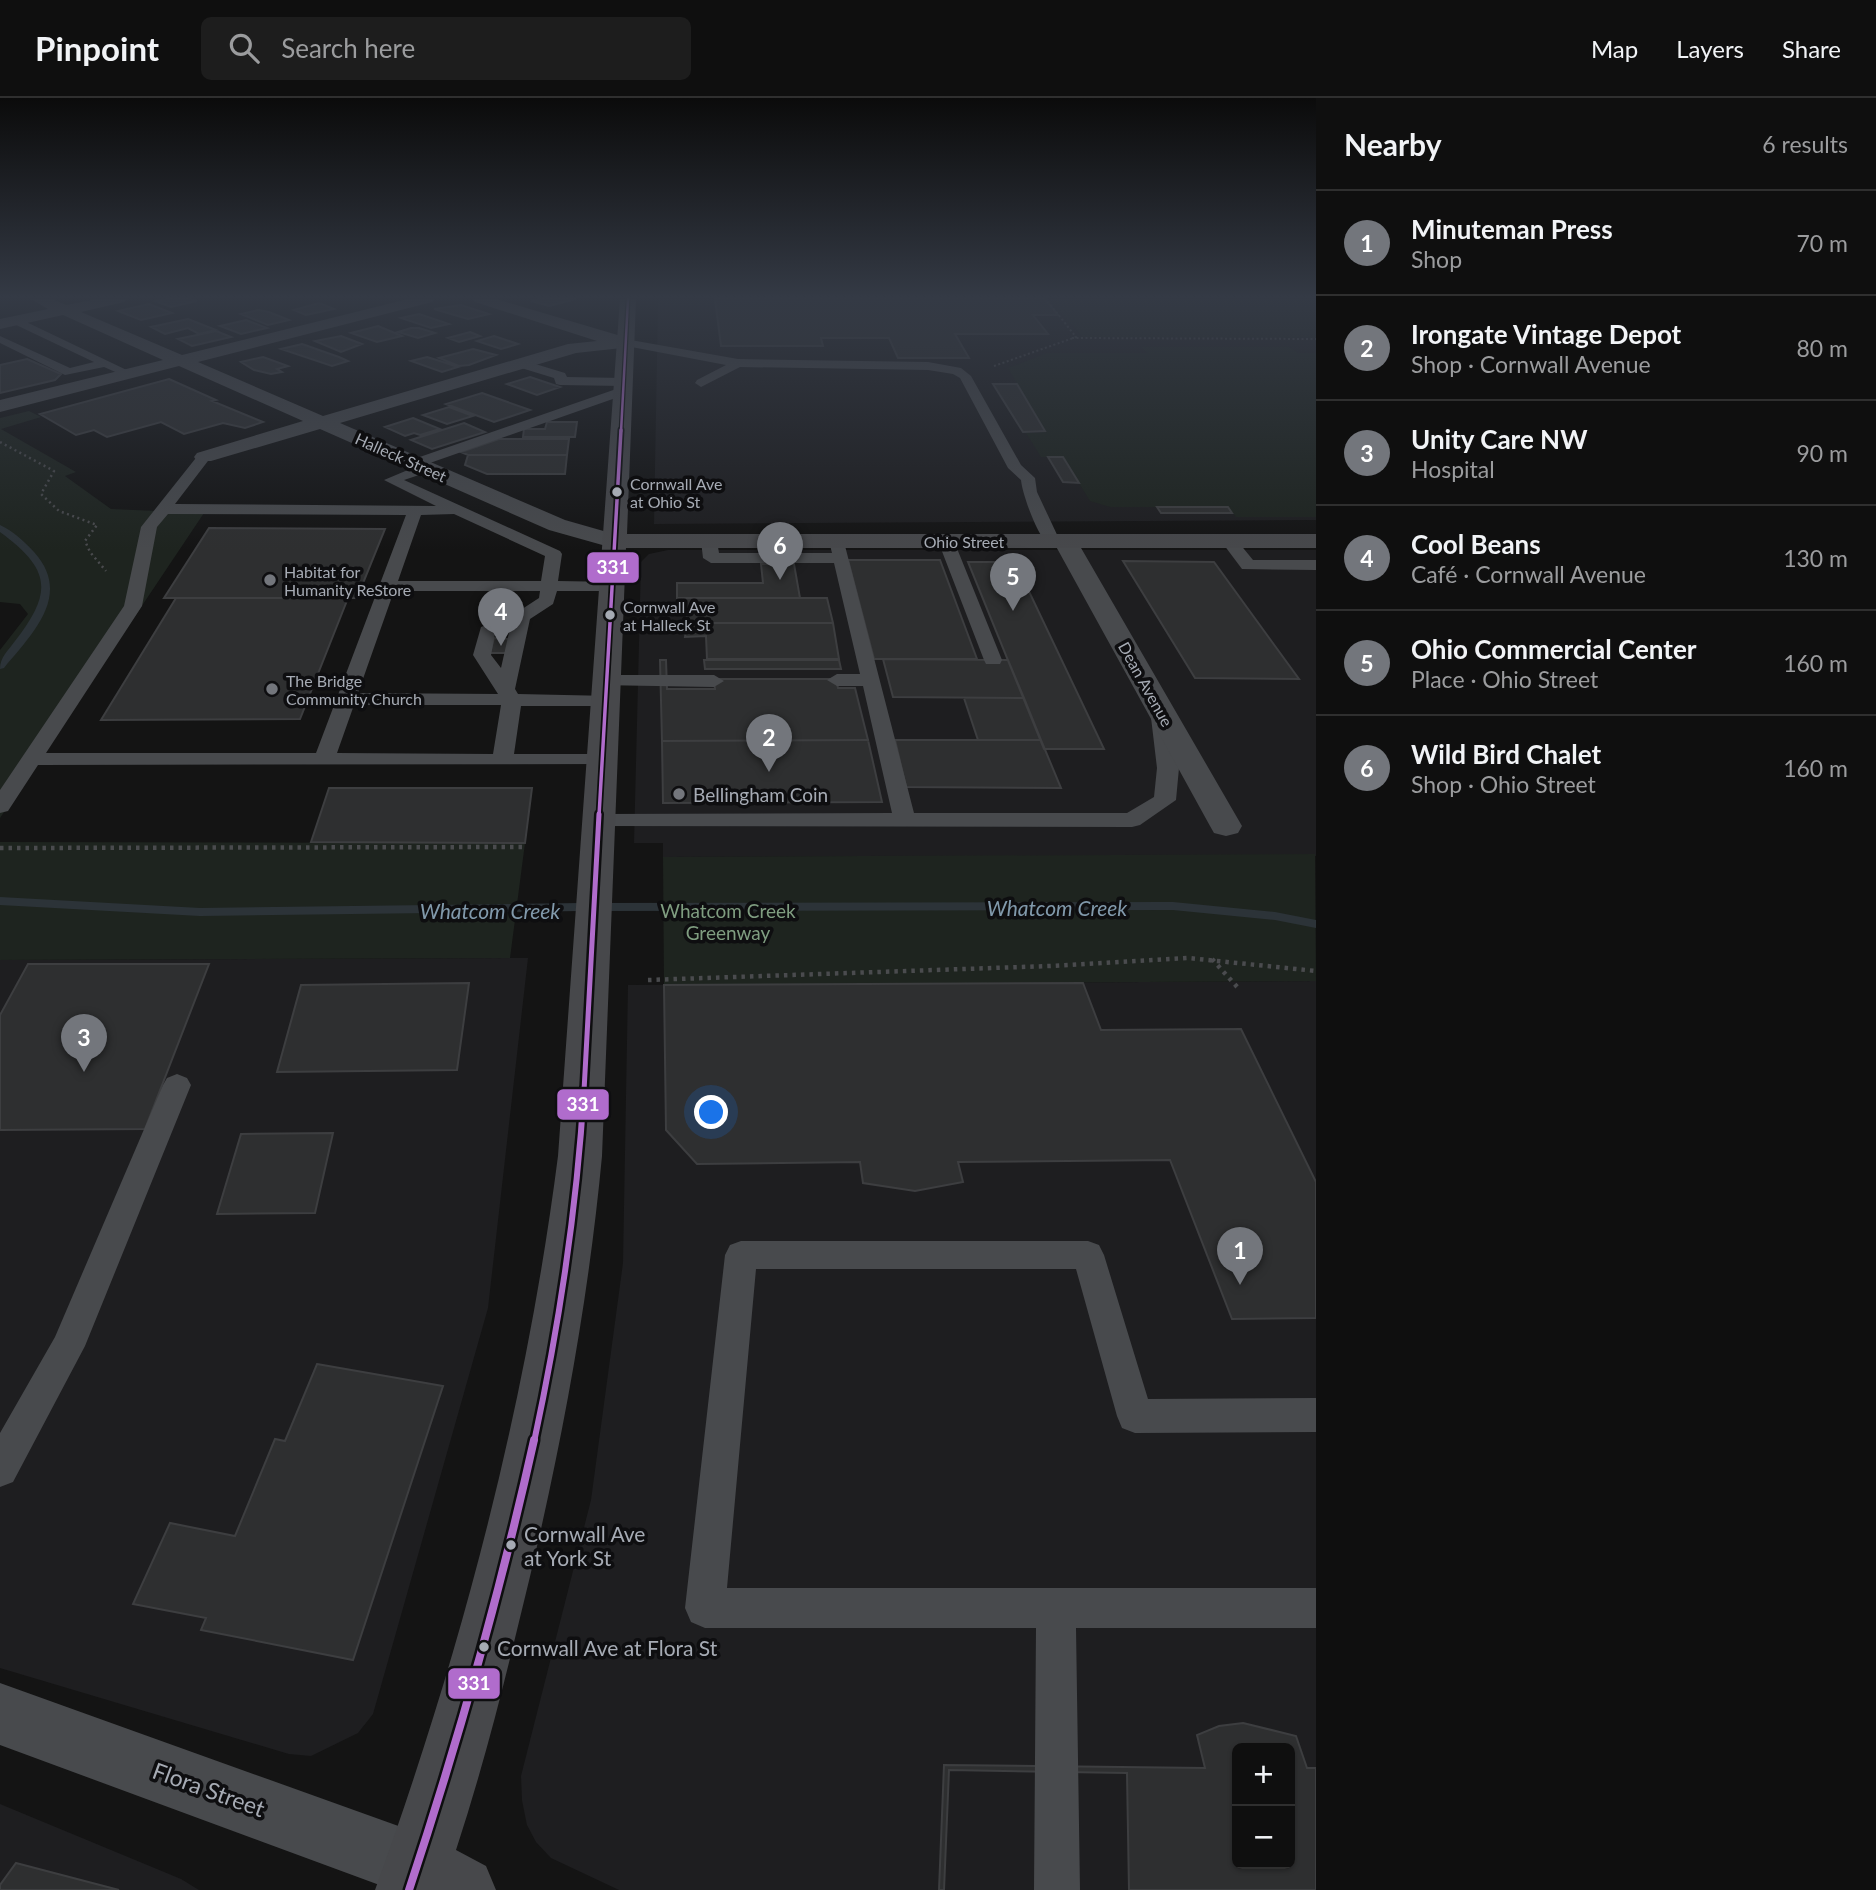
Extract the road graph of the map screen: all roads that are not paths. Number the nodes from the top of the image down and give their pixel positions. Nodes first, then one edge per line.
1 (93, 383) edge
2 (231, 383) edge
3 (456, 383) edge
4 (580, 383) edge
5 (622, 383) edge
6 (969, 383) edge
7 (622, 386) junction
8 (0, 406) edge
9 (322, 422) junction
10 (204, 457) joint
11 (421, 466) junction
12 (1029, 492) joint
13 (163, 509) junction
14 (415, 510) junction
15 (459, 511) junction
16 (612, 541) junction
17 (946, 541) junction
18 (1059, 541) junction
19 (1229, 541) junction
20 (1316, 541) edge
21 (710, 550) junction
22 (839, 550) junction
23 (1316, 565) edge
24 (713, 577) dead end
25 (387, 586) junction
26 (549, 586) junction
27 (610, 586) junction
28 (522, 617) junction
29 (993, 660) dead end
30 (875, 675) junction
31 (837, 680) dead end
32 (714, 681) dead end
33 (605, 690) junction
34 (508, 695) junction
35 (346, 699) junction
36 (1160, 709) junction
37 (31, 759) junction
38 (324, 759) junction
39 (503, 759) junction
40 (601, 760) junction
41 (0, 806) edge
42 (905, 820) junction
43 (1226, 827) dead end
44 (597, 832) junction
45 (177, 1084) dead end
46 (1316, 1415) edge
47 (0, 1469) edge
48 (1056, 1608) junction
49 (1316, 1608) edge
50 (0, 1714) edge
51 (1057, 1769) joint
52 (430, 1882) edge
53 (1057, 1890) edge

1 - 8 street
2 - 9 street, Halleck Street
3 - 9 street
4 - 7 lane
5 - 7 street
6 - 12 lane
7 - 11 lane
7 - 16 street
9 - 10 street
9 - 11 street, Halleck Street
10 - 13 lane
11 - 15 lane
11 - 16 street, Halleck Street
12 - 18 lane
13 - 14 lane
13 - 37 lane
14 - 15 lane
14 - 25 lane
15 - 26 lane
16 - 21 street, Ohio Street
16 - 27 street
17 - 18 street, Ohio Street
17 - 22 street, Ohio Street
17 - 29 lane
18 - 19 street, Ohio Street
18 - 36 street, Dean Avenue
19 - 20 street, Ohio Street
19 - 23 lane
21 - 22 street, Ohio Street
21 - 24 lane
22 - 30 lane
25 - 26 lane
25 - 35 lane
26 - 27 lane
26 - 28 lane
27 - 33 street
28 - 34 lane
28 - 34 lane
30 - 31 lane
30 - 42 lane
32 - 33 lane
33 - 34 lane
33 - 40 street
34 - 35 lane
34 - 39 lane
35 - 38 lane
36 - 42 lane
36 - 43 street, Dean Avenue
37 - 38 lane
37 - 41 lane
38 - 39 lane
39 - 40 lane
40 - 44 street
42 - 44 lane
44 - 52 street
45 - 47 lane
46 - 48 lane
48 - 49 lane
48 - 51 lane
50 - 52 street, Flora Street
51 - 53 lane

